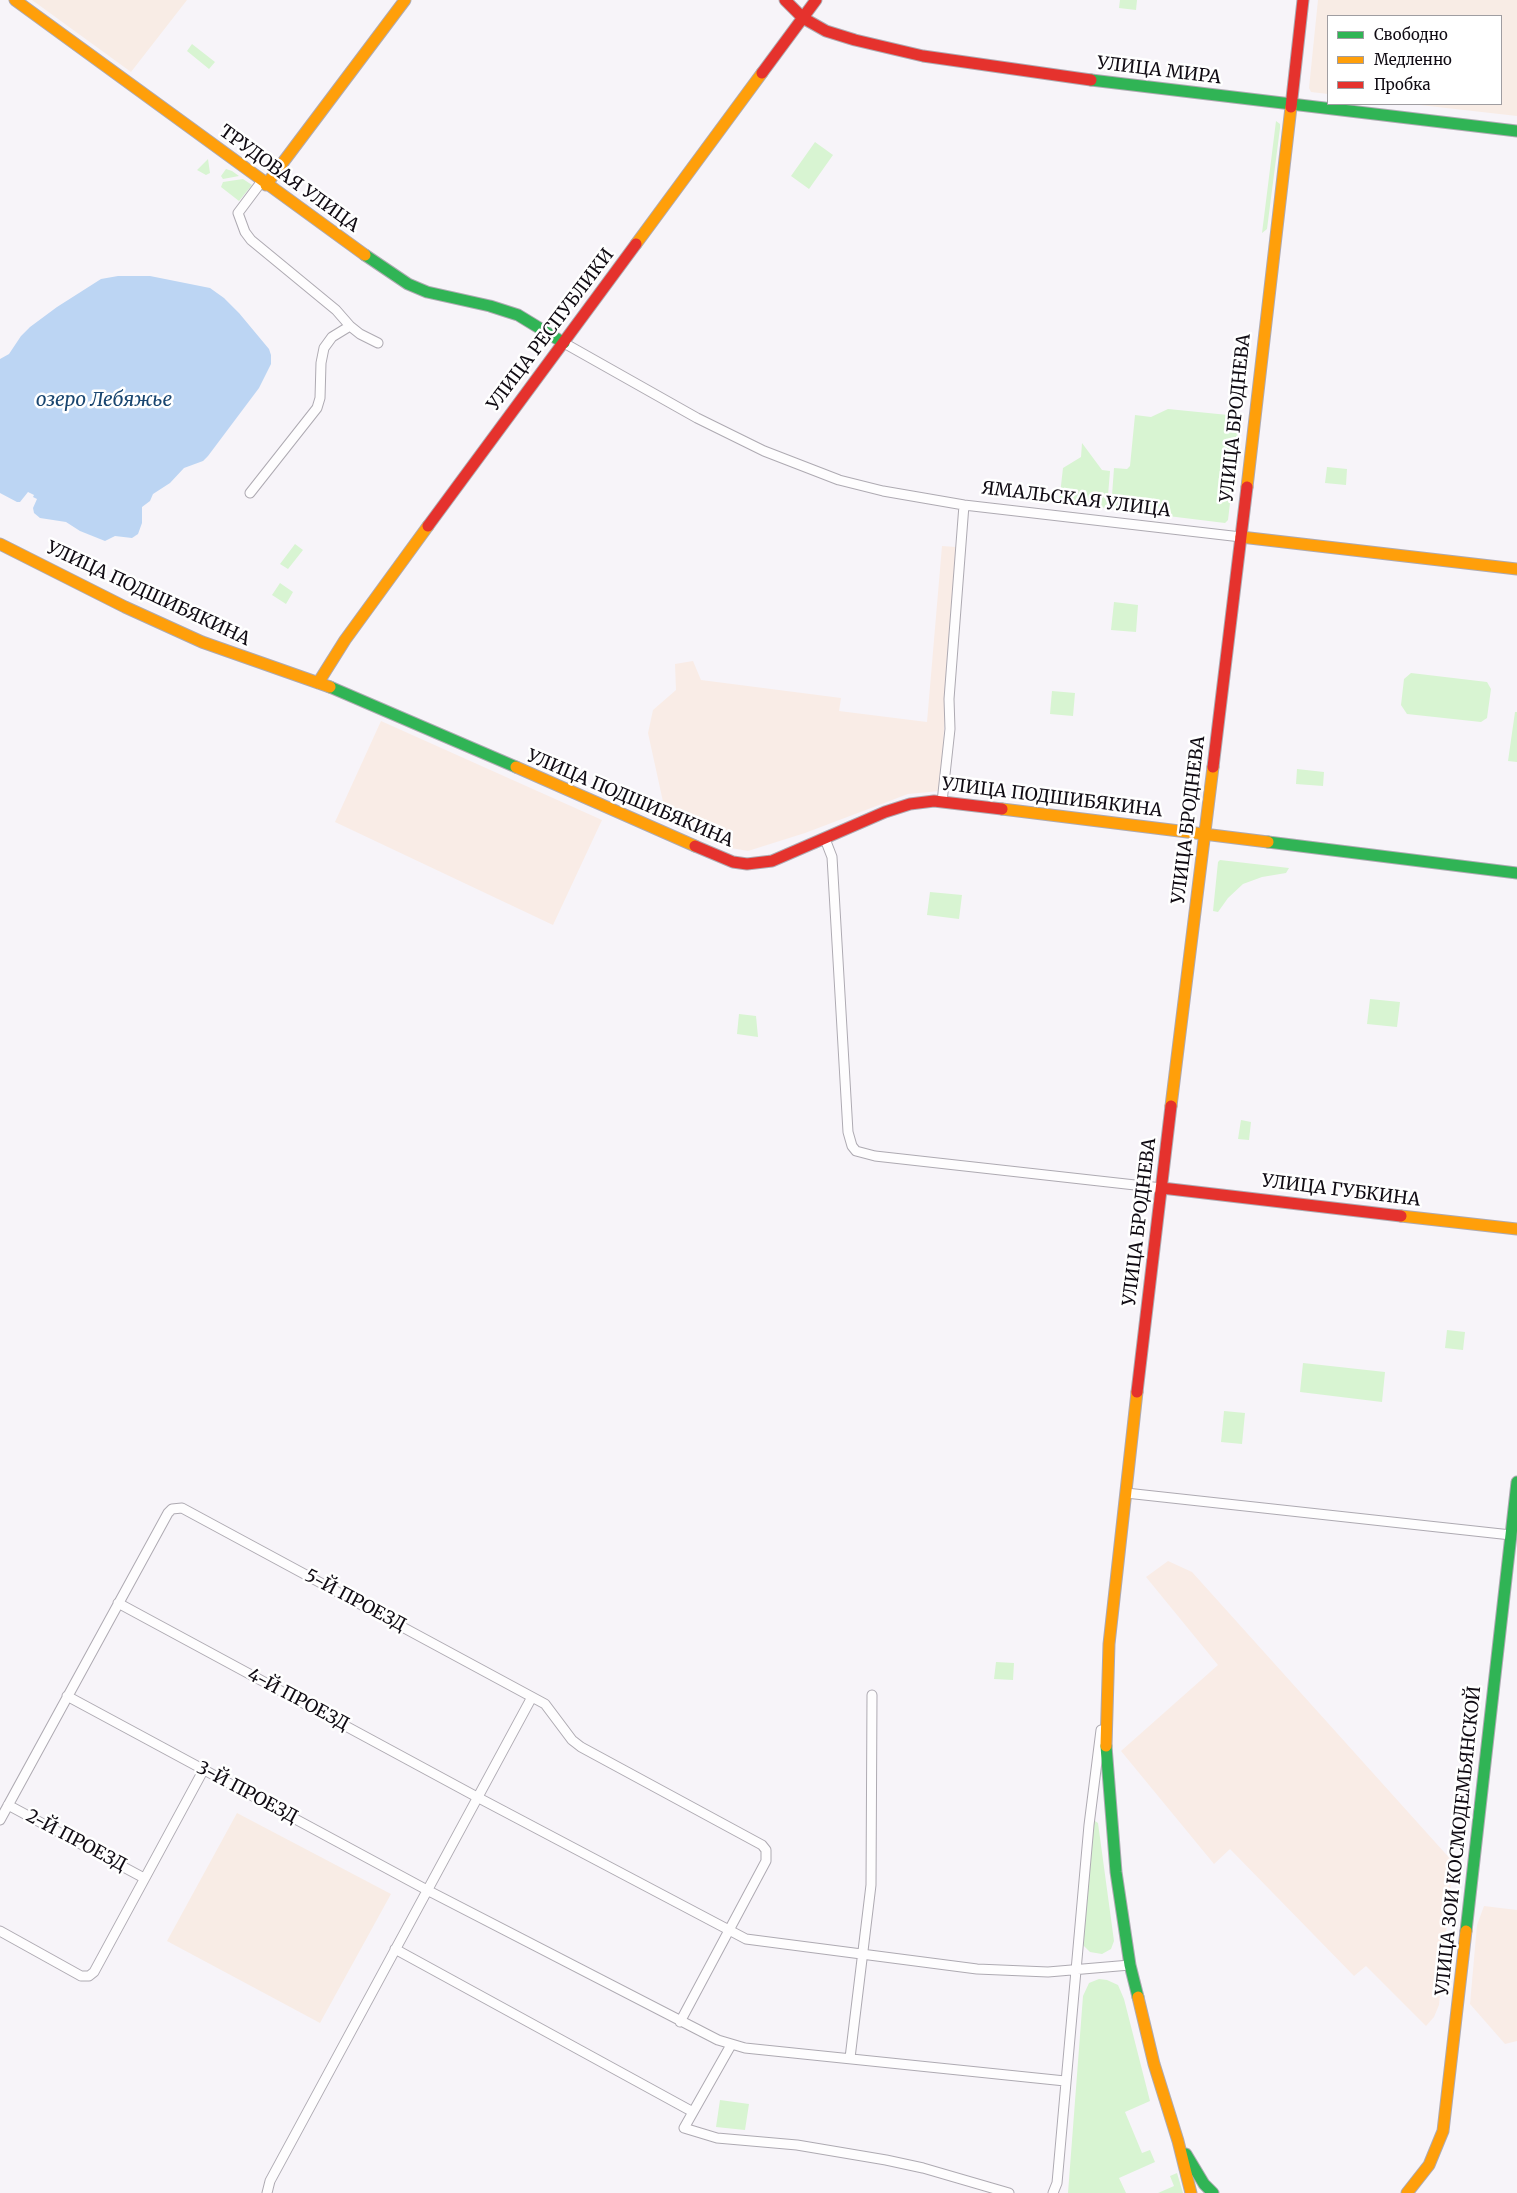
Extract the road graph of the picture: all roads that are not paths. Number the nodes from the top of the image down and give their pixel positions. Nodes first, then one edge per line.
1 (15, 0) edge
2 (405, 0) edge
3 (785, 0) edge
4 (816, 0) edge
5 (1302, 0) edge
6 (803, 18) junction
7 (1290, 104) junction
8 (1517, 131) edge
9 (264, 183) junction
10 (350, 326) junction
11 (378, 343) dead end
12 (564, 343) junction
13 (250, 493) dead end
14 (964, 505) junction
15 (1240, 537) junction
16 (0, 544) edge
17 (1517, 568) edge
18 (318, 683) junction
19 (942, 802) junction
20 (1204, 835) junction
21 (825, 839) junction
22 (1517, 873) edge
23 (1162, 1188) junction
24 (1517, 1229) edge
25 (1517, 1482) edge
26 (1126, 1493) junction
27 (1511, 1535) junction
28 (118, 1603) junction
29 (872, 1695) dead end
30 (67, 1696) junction
31 (532, 1697) junction
32 (1106, 1698) junction
33 (204, 1770) junction
34 (477, 1797) junction
35 (8, 1805) junction
36 (0, 1820) edge
37 (144, 1878) junction
38 (427, 1890) junction
39 (0, 1931) edge
40 (729, 1932) junction
41 (395, 1949) junction
42 (864, 1955) junction
43 (1130, 1965) junction
44 (1075, 1970) junction
45 (680, 2022) junction
46 (730, 2045) junction
47 (850, 2058) junction
48 (1065, 2081) junction
49 (693, 2112) junction
50 (1178, 2141) junction
51 (267, 2193) edge
52 (1009, 2193) edge
53 (1052, 2193) edge
54 (1191, 2193) edge
55 (1213, 2193) edge
56 (1407, 2193) edge

1 - 9 main road, ТРУДОВАЯ УЛИЦА
2 - 9 main road
3 - 6 main road, УЛИЦА МИРА
4 - 6 main road, УЛИЦА РЕСПУБЛИКИ
5 - 7 main road, УЛИЦА БРОДНЕВА
6 - 7 main road, УЛИЦА МИРА
6 - 12 main road, УЛИЦА РЕСПУБЛИКИ
7 - 8 main road, УЛИЦА МИРА
7 - 15 main road, УЛИЦА БРОДНЕВА
9 - 10 street
9 - 12 main road, ТРУДОВАЯ УЛИЦА
10 - 11 street
10 - 13 street
12 - 14 street, ЯМАЛЬСКАЯ УЛИЦА
12 - 18 main road, УЛИЦА РЕСПУБЛИКИ
14 - 15 street, ЯМАЛЬСКАЯ УЛИЦА
14 - 19 street
15 - 17 main road, ЯМАЛЬСКАЯ УЛИЦА
15 - 20 main road, УЛИЦА БРОДНЕВА
16 - 18 main road, УЛИЦА ПОДШИБЯКИНА
18 - 21 main road, УЛИЦА ПОДШИБЯКИНА
19 - 20 main road, УЛИЦА ПОДШИБЯКИНА
19 - 21 main road, УЛИЦА ПОДШИБЯКИНА
20 - 22 main road, УЛИЦА ПОДШИБЯКИНА
20 - 23 main road, УЛИЦА БРОДНЕВА
21 - 23 street
23 - 24 main road, УЛИЦА ГУБКИНА
23 - 26 main road, УЛИЦА БРОДНЕВА
25 - 27 main road, УЛИЦА ЗОИ КОСМОДЕМЬЯНСКОЙ
26 - 27 street
26 - 32 main road, УЛИЦА БРОДНЕВА
27 - 56 main road, УЛИЦА ЗОИ КОСМОДЕМЬЯНСКОЙ
28 - 30 street
28 - 31 street, 5-Й ПРОЕЗД
28 - 34 street, 4-Й ПРОЕЗД
29 - 42 street
30 - 33 street, 3-Й ПРОЕЗД
30 - 35 street
31 - 34 street
31 - 40 street, 5-Й ПРОЕЗД
32 - 43 main road, УЛИЦА БРОДНЕВА
32 - 44 street
33 - 37 street
33 - 38 street, 3-Й ПРОЕЗД
34 - 38 street
34 - 40 street, 4-Й ПРОЕЗД
35 - 36 street
35 - 37 street, 2-Й ПРОЕЗД
37 - 39 street
38 - 41 street
38 - 45 street, 3-Й ПРОЕЗД
40 - 42 street, 4-Й ПРОЕЗД
40 - 45 street, 5-Й ПРОЕЗД
41 - 49 street
41 - 51 street
42 - 44 street, 4-Й ПРОЕЗД
42 - 47 street
43 - 44 street, 4-Й ПРОЕЗД
43 - 50 main road, УЛИЦА БРОДНЕВА
44 - 48 street
45 - 46 street, 3-Й ПРОЕЗД
46 - 47 street, 3-Й ПРОЕЗД
46 - 49 street
47 - 48 street, 3-Й ПРОЕЗД
48 - 53 street
49 - 52 street
50 - 54 main road
50 - 55 main road

